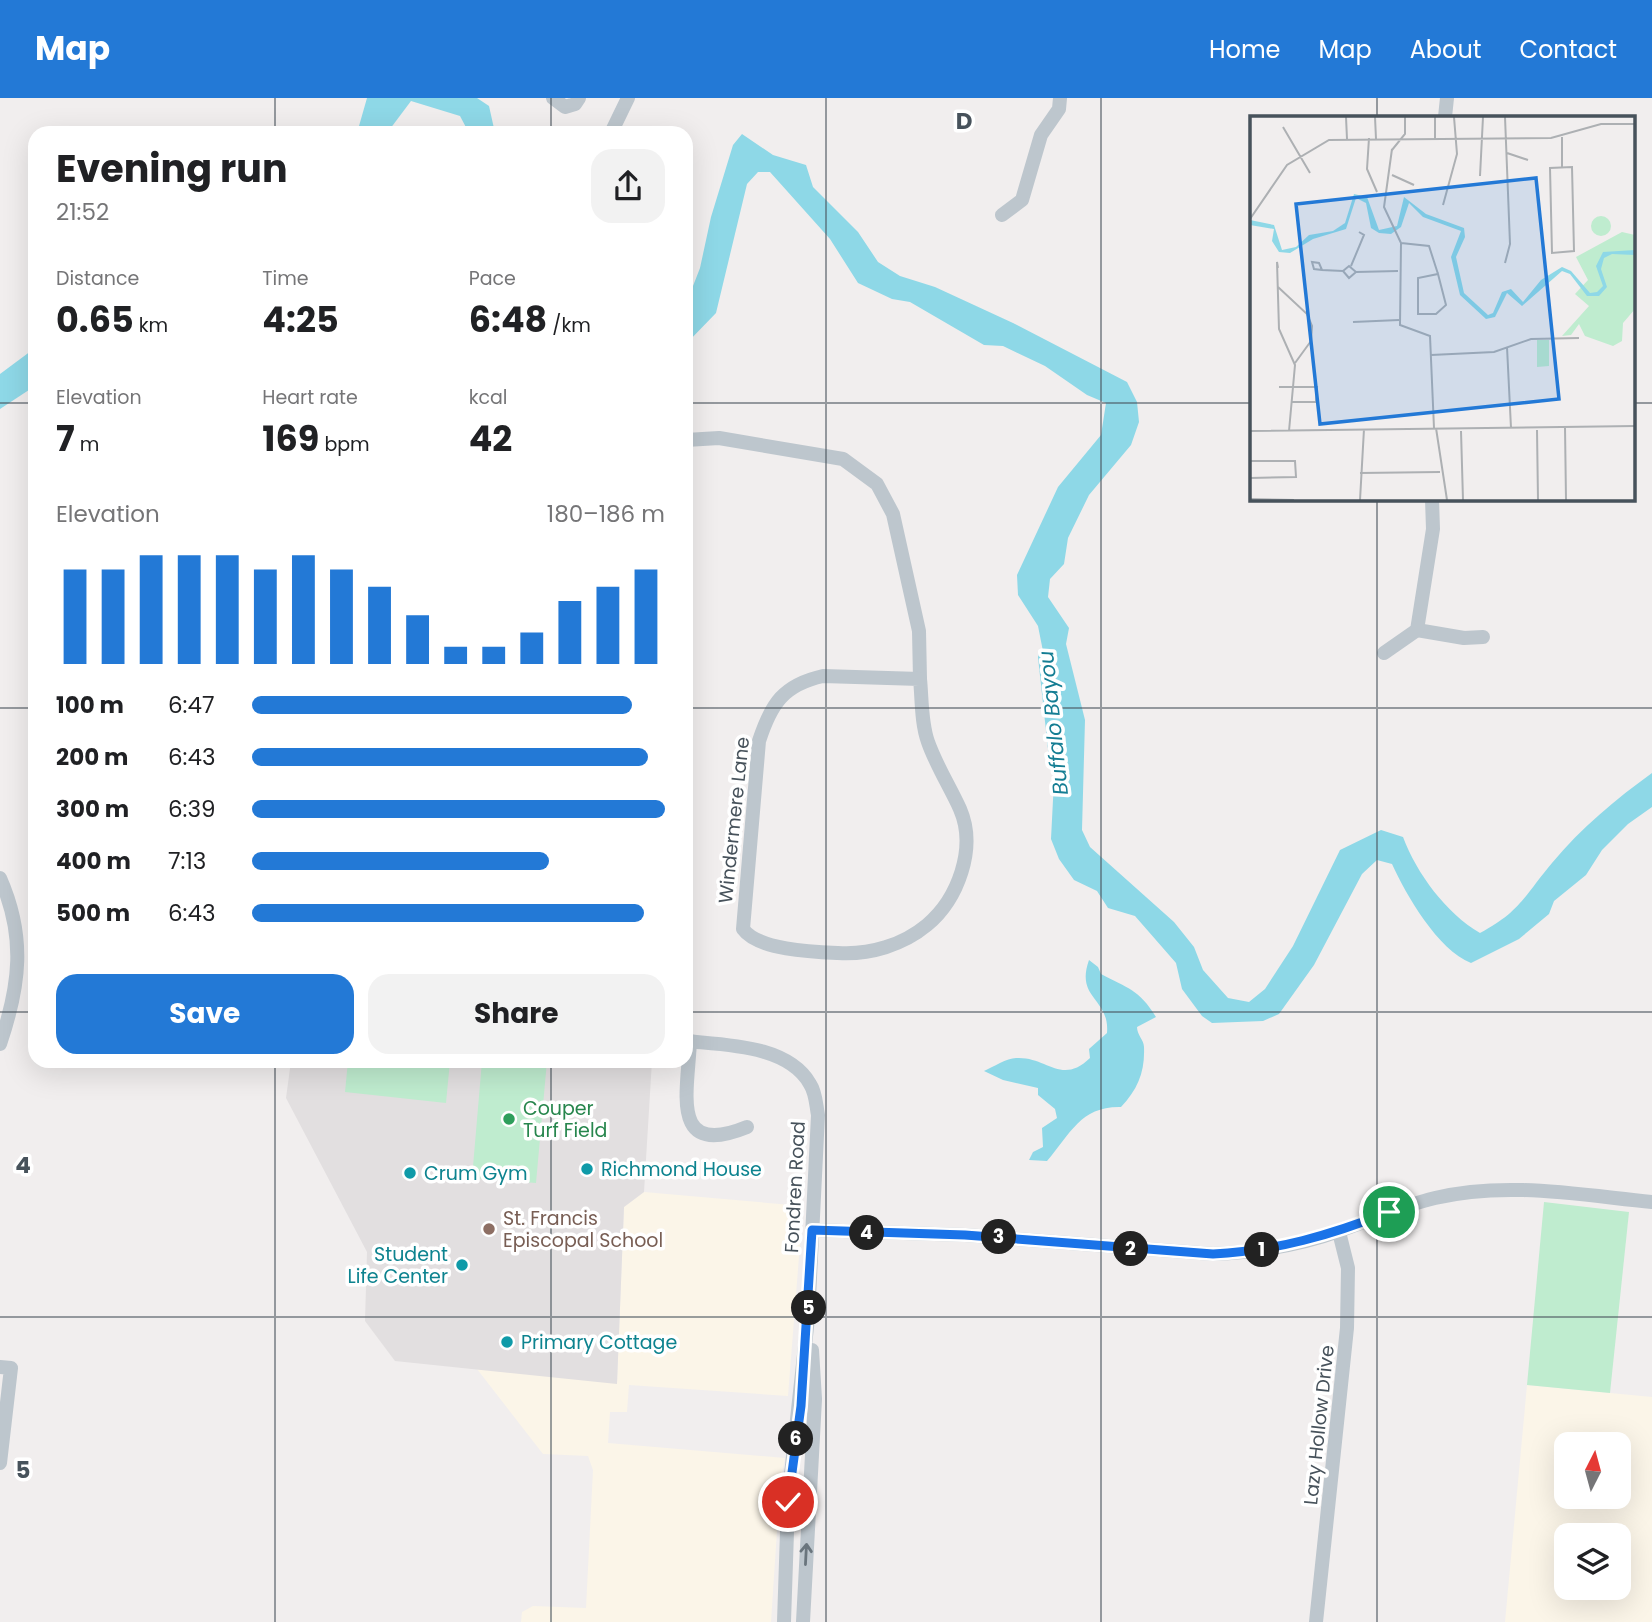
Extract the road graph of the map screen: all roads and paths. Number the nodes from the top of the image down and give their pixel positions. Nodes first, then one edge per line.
1 (553, 98) edge
2 (579, 98) edge
3 (628, 98) edge
4 (1060, 98) edge
5 (1447, 98) edge
6 (1445, 116) edge
7 (614, 126) edge
8 (1002, 215) dead end
9 (693, 440) edge
10 (1432, 500) edge
11 (1416, 630) junction
12 (1483, 637) dead end
13 (1384, 653) dead end
14 (920, 679) junction
15 (0, 878) edge
16 (693, 1042) edge
17 (0, 1044) edge
18 (688, 1068) edge
19 (747, 1127) dead end
20 (1652, 1202) edge
21 (812, 1230) junction
22 (1339, 1231) junction
23 (808, 1318) junction
24 (0, 1367) edge
25 (0, 1463) edge
26 (784, 1622) edge
27 (803, 1622) edge
28 (1317, 1622) edge

1 - 2 street
3 - 7 street
4 - 8 street
5 - 6 street
9 - 14 street, Windermere Lane
10 - 11 street
11 - 12 street
11 - 13 street
14 - 14 street, Windermere Lane
15 - 17 street
16 - 21 street, Fondren Road
18 - 19 street
20 - 22 street
21 - 22 street
21 - 23 street, Fondren Road
22 - 28 street, Lazy Hollow Drive
23 - 26 street, Fondren Road
27 -> 23 street, Fondren Road
24 - 25 street

